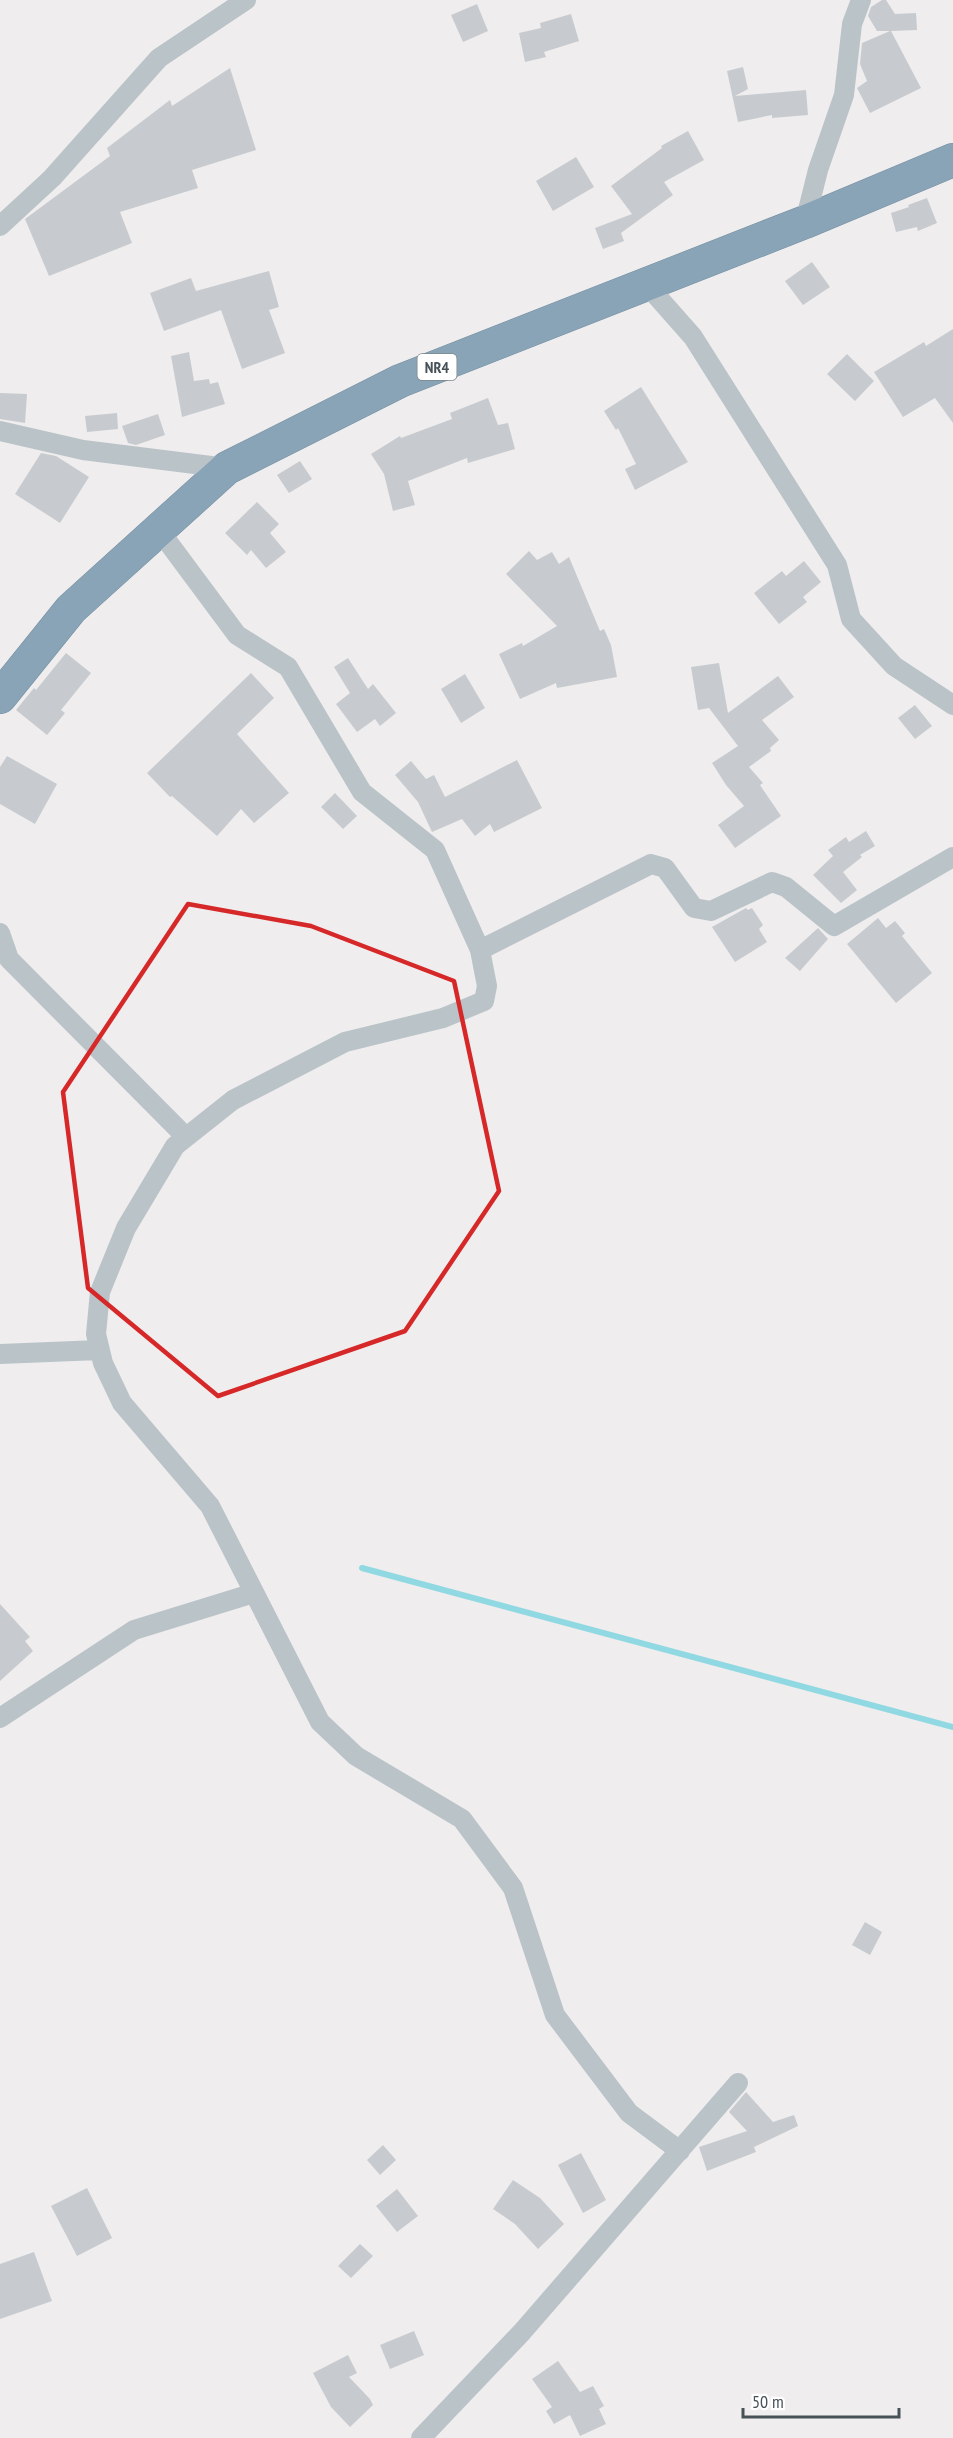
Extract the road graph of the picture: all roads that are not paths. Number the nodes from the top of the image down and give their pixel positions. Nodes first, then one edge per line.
1 (246, 0) edge
2 (861, 0) edge
3 (953, 160) edge
4 (805, 222) junction
5 (0, 226) edge
6 (647, 285) junction
7 (0, 431) edge
8 (227, 468) junction
9 (159, 530) junction
10 (0, 696) edge
11 (953, 705) edge
12 (953, 857) edge
13 (0, 933) edge
14 (480, 950) junction
15 (186, 1137) junction
16 (99, 1350) junction
17 (0, 1354) edge
18 (254, 1593) junction
19 (0, 1718) edge
20 (738, 2083) dead end
21 (680, 2151) junction
22 (421, 2438) edge

1 - 5 street
2 - 4 street
3 - 4 highway, NR4
4 - 6 highway, NR4
6 - 8 highway, NR4
6 - 11 street
7 - 8 street
8 - 9 highway, NR4
9 - 10 highway, NR4
9 - 14 street
12 - 14 street
13 - 15 street
14 - 15 street
15 - 16 street
16 - 17 street
16 - 18 street
18 - 19 street
18 - 21 street
20 - 21 street
21 - 22 street

